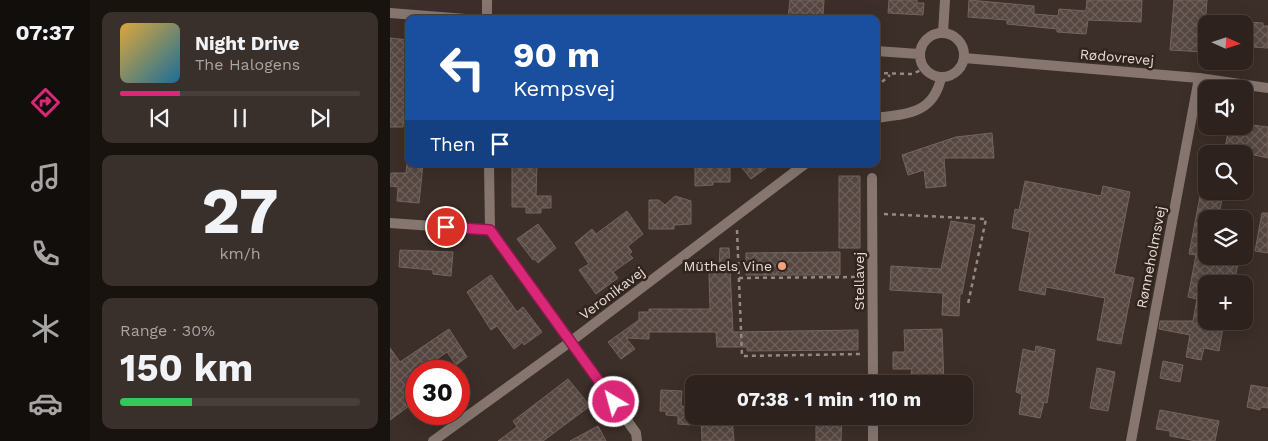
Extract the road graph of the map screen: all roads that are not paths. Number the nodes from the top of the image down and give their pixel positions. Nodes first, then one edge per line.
1 (487, 0) edge
2 (946, 0) edge
3 (390, 13) edge
4 (415, 15) edge
5 (487, 15) edge
6 (943, 33) junction
7 (880, 51) edge
8 (920, 54) junction
9 (964, 58) junction
10 (940, 78) junction
11 (1199, 78) junction
12 (1268, 88) edge
13 (880, 117) edge
14 (489, 167) edge
15 (801, 167) edge
16 (872, 178) dead end
17 (390, 222) edge
18 (490, 230) junction
19 (570, 342) junction
20 (873, 375) edge
21 (873, 425) edge
22 (433, 441) edge
23 (637, 441) edge
24 (873, 441) edge
25 (1131, 441) edge

1 - 5 street
2 - 6 street
3 - 4 street
6 - 8 street
6 - 9 street
7 - 8 street
8 - 10 street
9 - 10 street
9 - 11 street, Rødovrevej
10 - 13 street
11 - 12 street, Rødovrevej
11 - 25 street, Rønneholmsvej
14 - 18 street
15 - 19 street, Veronikavej
16 - 20 street, Stellavej
17 - 18 street
18 - 19 street
19 - 22 street, Veronikavej
19 - 23 street
21 - 24 street

